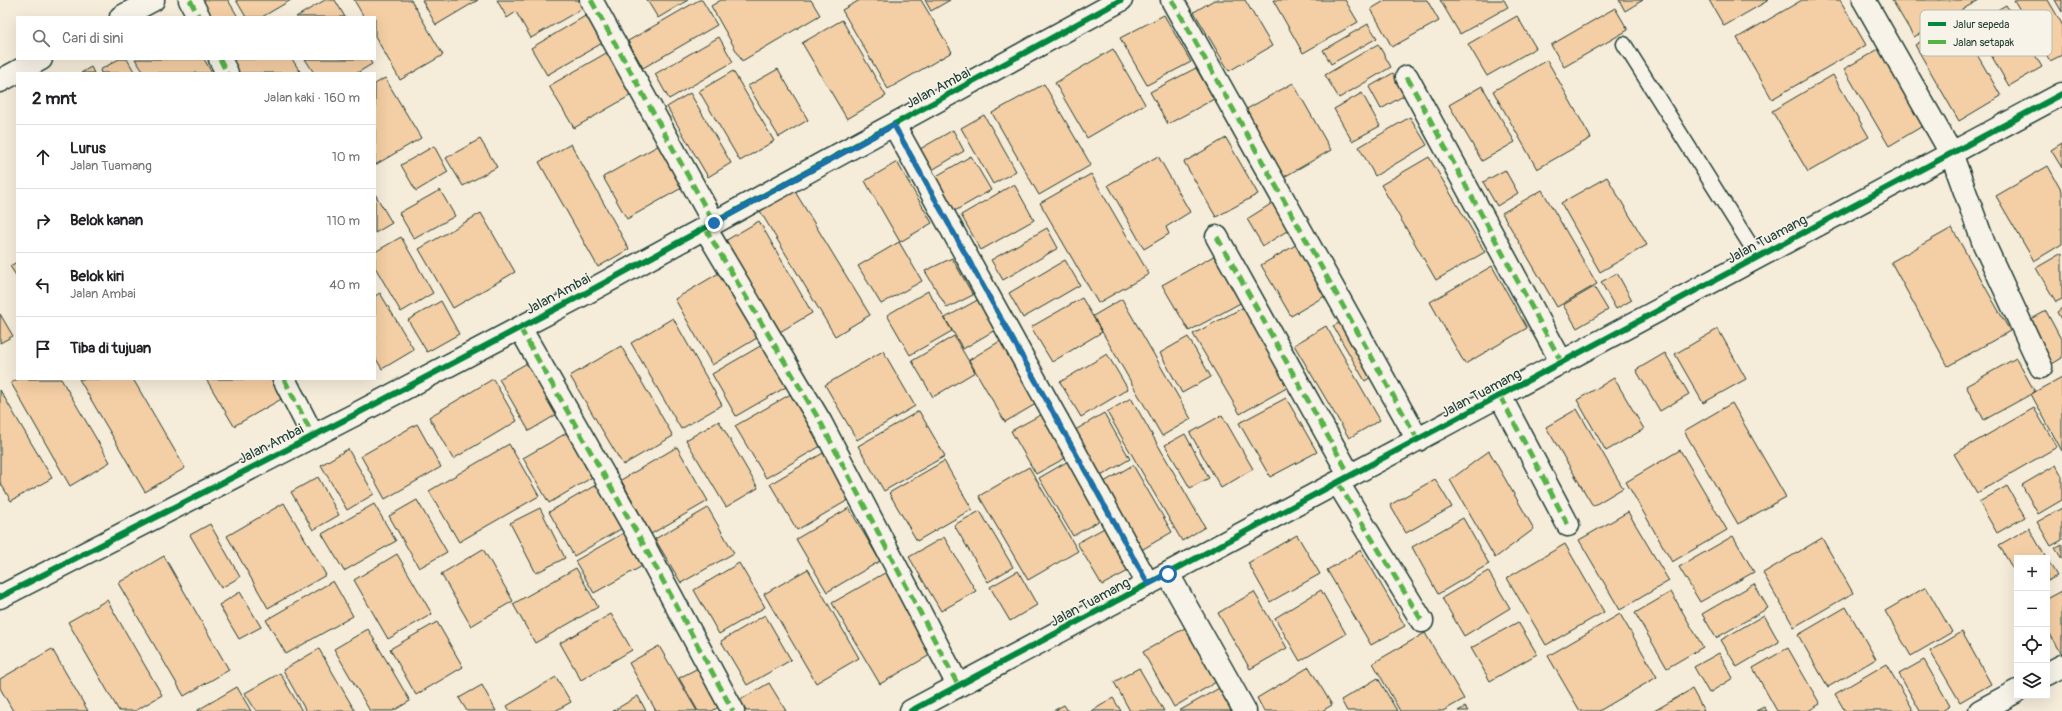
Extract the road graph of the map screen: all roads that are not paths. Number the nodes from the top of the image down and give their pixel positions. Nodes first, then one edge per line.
1 (153, 0) edge
2 (190, 0) edge
3 (590, 0) edge
4 (1121, 0) edge
5 (1172, 0) edge
6 (1864, 0) edge
7 (123, 16) edge
8 (198, 16) edge
9 (1624, 44) dead end
10 (39, 60) edge
11 (220, 60) edge
12 (16, 72) edge
13 (17, 72) edge
14 (226, 72) edge
15 (1407, 77) dead end
16 (0, 81) edge
17 (2062, 94) edge
18 (894, 125) junction
19 (1950, 153) junction
20 (710, 225) junction
21 (1217, 237) dead end
22 (1758, 257) junction
23 (520, 328) junction
24 (1562, 363) junction
25 (2041, 367) dead end
26 (285, 380) edge
27 (1500, 396) junction
28 (313, 436) junction
29 (1418, 440) junction
30 (1344, 480) junction
31 (1568, 525) dead end
32 (1168, 574) junction
33 (1148, 584) junction
34 (0, 597) edge
35 (1422, 621) dead end
36 (2062, 666) edge
37 (2050, 672) edge
38 (958, 685) junction
39 (2014, 693) edge
40 (916, 710) edge
41 (733, 711) edge
42 (1245, 711) edge
43 (1980, 711) edge

1 - 7 street
2 - 8 street
3 - 20 street
4 - 18 street, Jalan Ambai
5 - 29 street
6 - 19 street
9 - 22 lane
10 - 13 street
11 - 14 street
12 - 16 street
15 - 24 street
17 - 19 street, Jalan Tuamang
18 - 20 street, Jalan Ambai
18 - 33 street
19 - 22 street, Jalan Tuamang
19 - 25 street
20 - 23 street, Jalan Ambai
20 - 38 street
21 - 30 street
22 - 24 street, Jalan Tuamang
23 - 28 street, Jalan Ambai
23 - 41 street
24 - 27 street, Jalan Tuamang
26 - 28 street
27 - 29 street, Jalan Tuamang
27 - 31 street
28 - 34 street, Jalan Ambai
29 - 30 street, Jalan Tuamang
30 - 32 street, Jalan Tuamang
30 - 35 street
32 - 33 street, Jalan Tuamang
32 - 42 street
33 - 38 street, Jalan Tuamang
36 - 37 street
38 - 40 street, Jalan Tuamang
39 - 43 street

